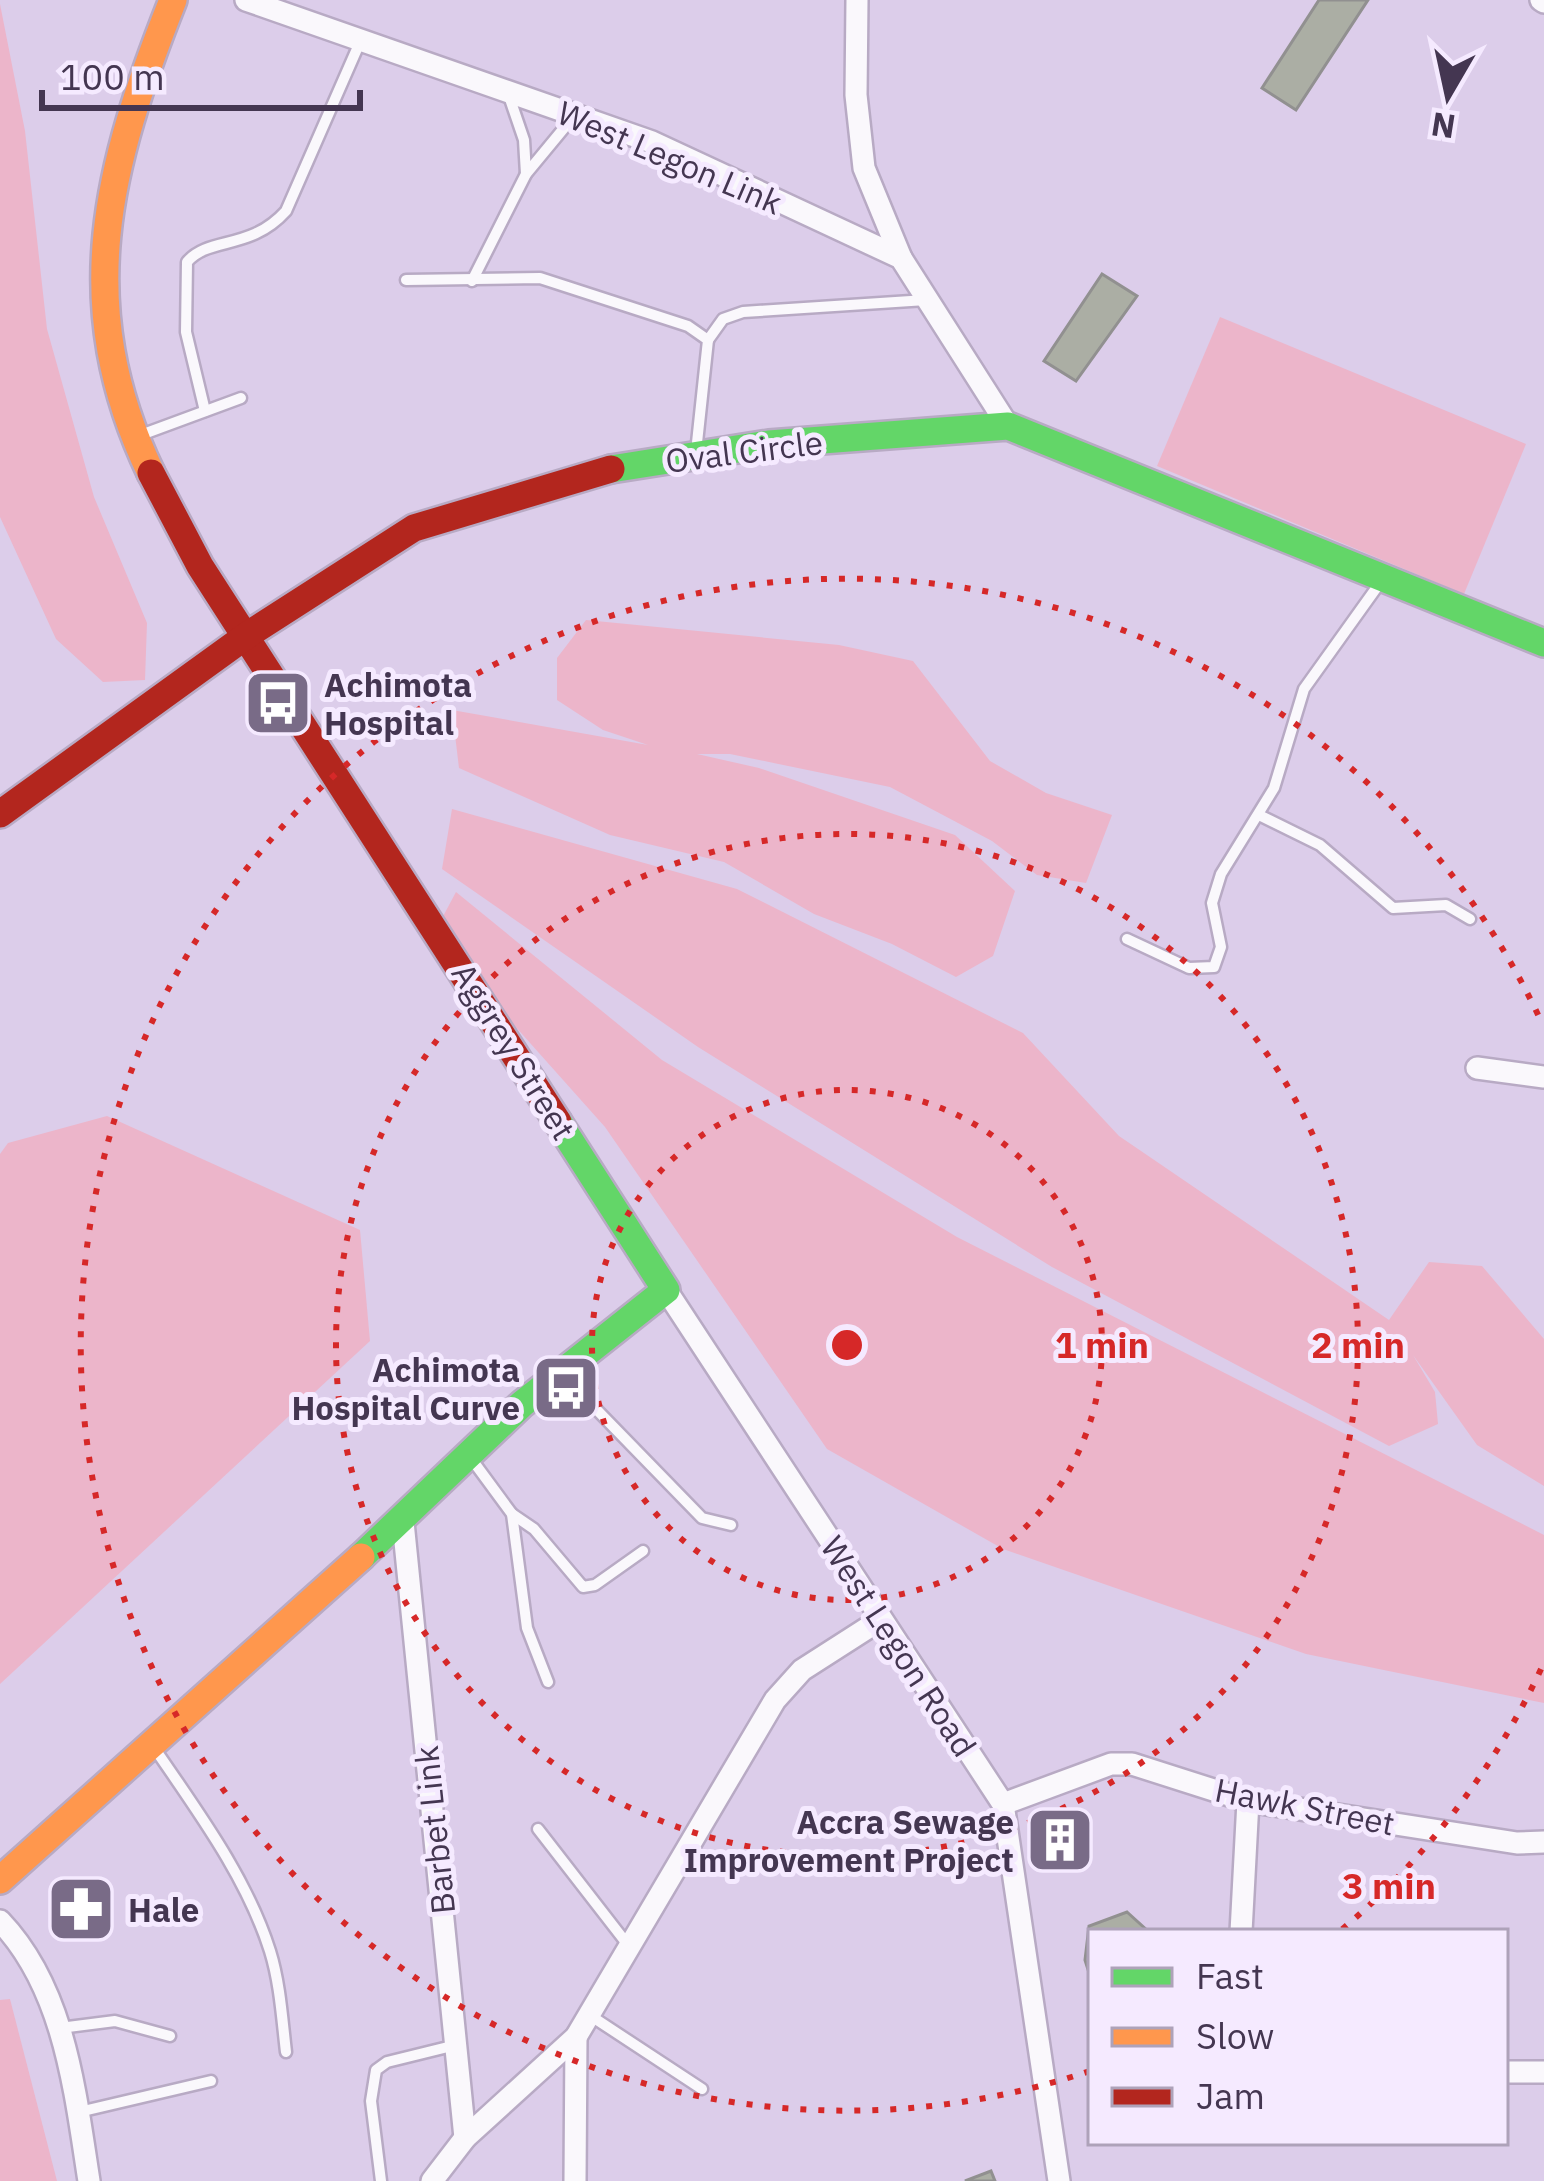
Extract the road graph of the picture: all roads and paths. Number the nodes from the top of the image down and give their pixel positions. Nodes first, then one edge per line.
1 (173, 0) edge
2 (246, 0) edge
3 (857, 0) edge
4 (361, 40) junction
5 (507, 92) junction
6 (575, 115) junction
7 (526, 174) junction
8 (902, 258) junction
9 (406, 280) dead end
10 (472, 280) junction
11 (930, 300) junction
12 (708, 340) junction
13 (241, 398) dead end
14 (205, 411) junction
15 (1008, 426) junction
16 (135, 437) junction
17 (695, 456) junction
18 (1384, 577) junction
19 (249, 634) junction
20 (1544, 643) edge
21 (0, 814) edge
22 (1259, 814) junction
23 (1470, 920) dead end
24 (1127, 938) dead end
25 (1477, 1068) dead end
26 (1544, 1077) edge
27 (667, 1290) junction
28 (561, 1373) junction
29 (471, 1459) junction
30 (512, 1514) junction
31 (403, 1522) junction
32 (730, 1525) dead end
33 (643, 1551) dead end
34 (880, 1620) junction
35 (548, 1682) dead end
36 (154, 1747) junction
37 (1248, 1801) junction
38 (1003, 1804) junction
39 (538, 1829) dead end
40 (1544, 1842) edge
41 (0, 1880) edge
42 (0, 1921) edge
43 (1241, 1929) edge
44 (630, 1947) junction
45 (588, 2014) junction
46 (60, 2028) junction
47 (170, 2036) dead end
48 (576, 2038) junction
49 (456, 2045) junction
50 (286, 2052) dead end
51 (1508, 2072) edge
52 (1544, 2072) edge
53 (211, 2081) dead end
54 (702, 2089) dead end
55 (79, 2112) junction
56 (465, 2138) junction
57 (89, 2181) edge
58 (381, 2181) edge
59 (432, 2181) edge
60 (575, 2181) edge
61 (1059, 2181) edge

1 - 16 main road, Aggrey Street
2 - 4 street, West Legon Link
3 - 8 street
4 - 5 street, West Legon Link
4 - 14 lane
5 - 6 street, West Legon Link
5 - 7 lane
6 - 7 lane
6 - 8 street, West Legon Link
7 - 10 lane
8 - 11 street
9 - 10 lane
10 - 12 lane
11 - 12 lane
11 - 15 street
12 - 17 lane
13 - 14 lane
14 - 16 lane
15 - 17 main road, Oval Circle
15 - 18 main road, Oval Circle
16 - 19 main road, Aggrey Street
17 - 19 main road, Oval Circle
18 - 20 main road, Oval Circle
18 - 22 lane
19 - 21 main road, Oval Circle
19 - 27 main road, Aggrey Street
22 - 23 lane
22 - 24 lane
25 - 26 street
27 - 28 main road
27 - 34 street, West Legon Road
28 - 29 main road
28 - 32 lane
29 - 30 lane
29 - 31 main road
30 - 33 lane
30 - 35 lane
31 - 36 main road
31 - 49 street, Barbet Link
34 - 38 street, West Legon Road
34 - 44 street
36 - 41 main road
36 - 50 lane
37 - 38 street, Hawk Street
37 - 40 street, Hawk Street
37 - 43 street
38 - 61 street, West Legon Road
39 - 44 lane
42 - 46 street
44 - 45 street
45 - 48 street
45 - 54 lane
46 - 47 lane
46 - 55 street
48 - 56 street
48 - 60 street
49 - 56 street, Barbet Link
49 - 58 lane
51 - 52 street
53 - 55 lane
55 - 57 street
56 - 59 street

